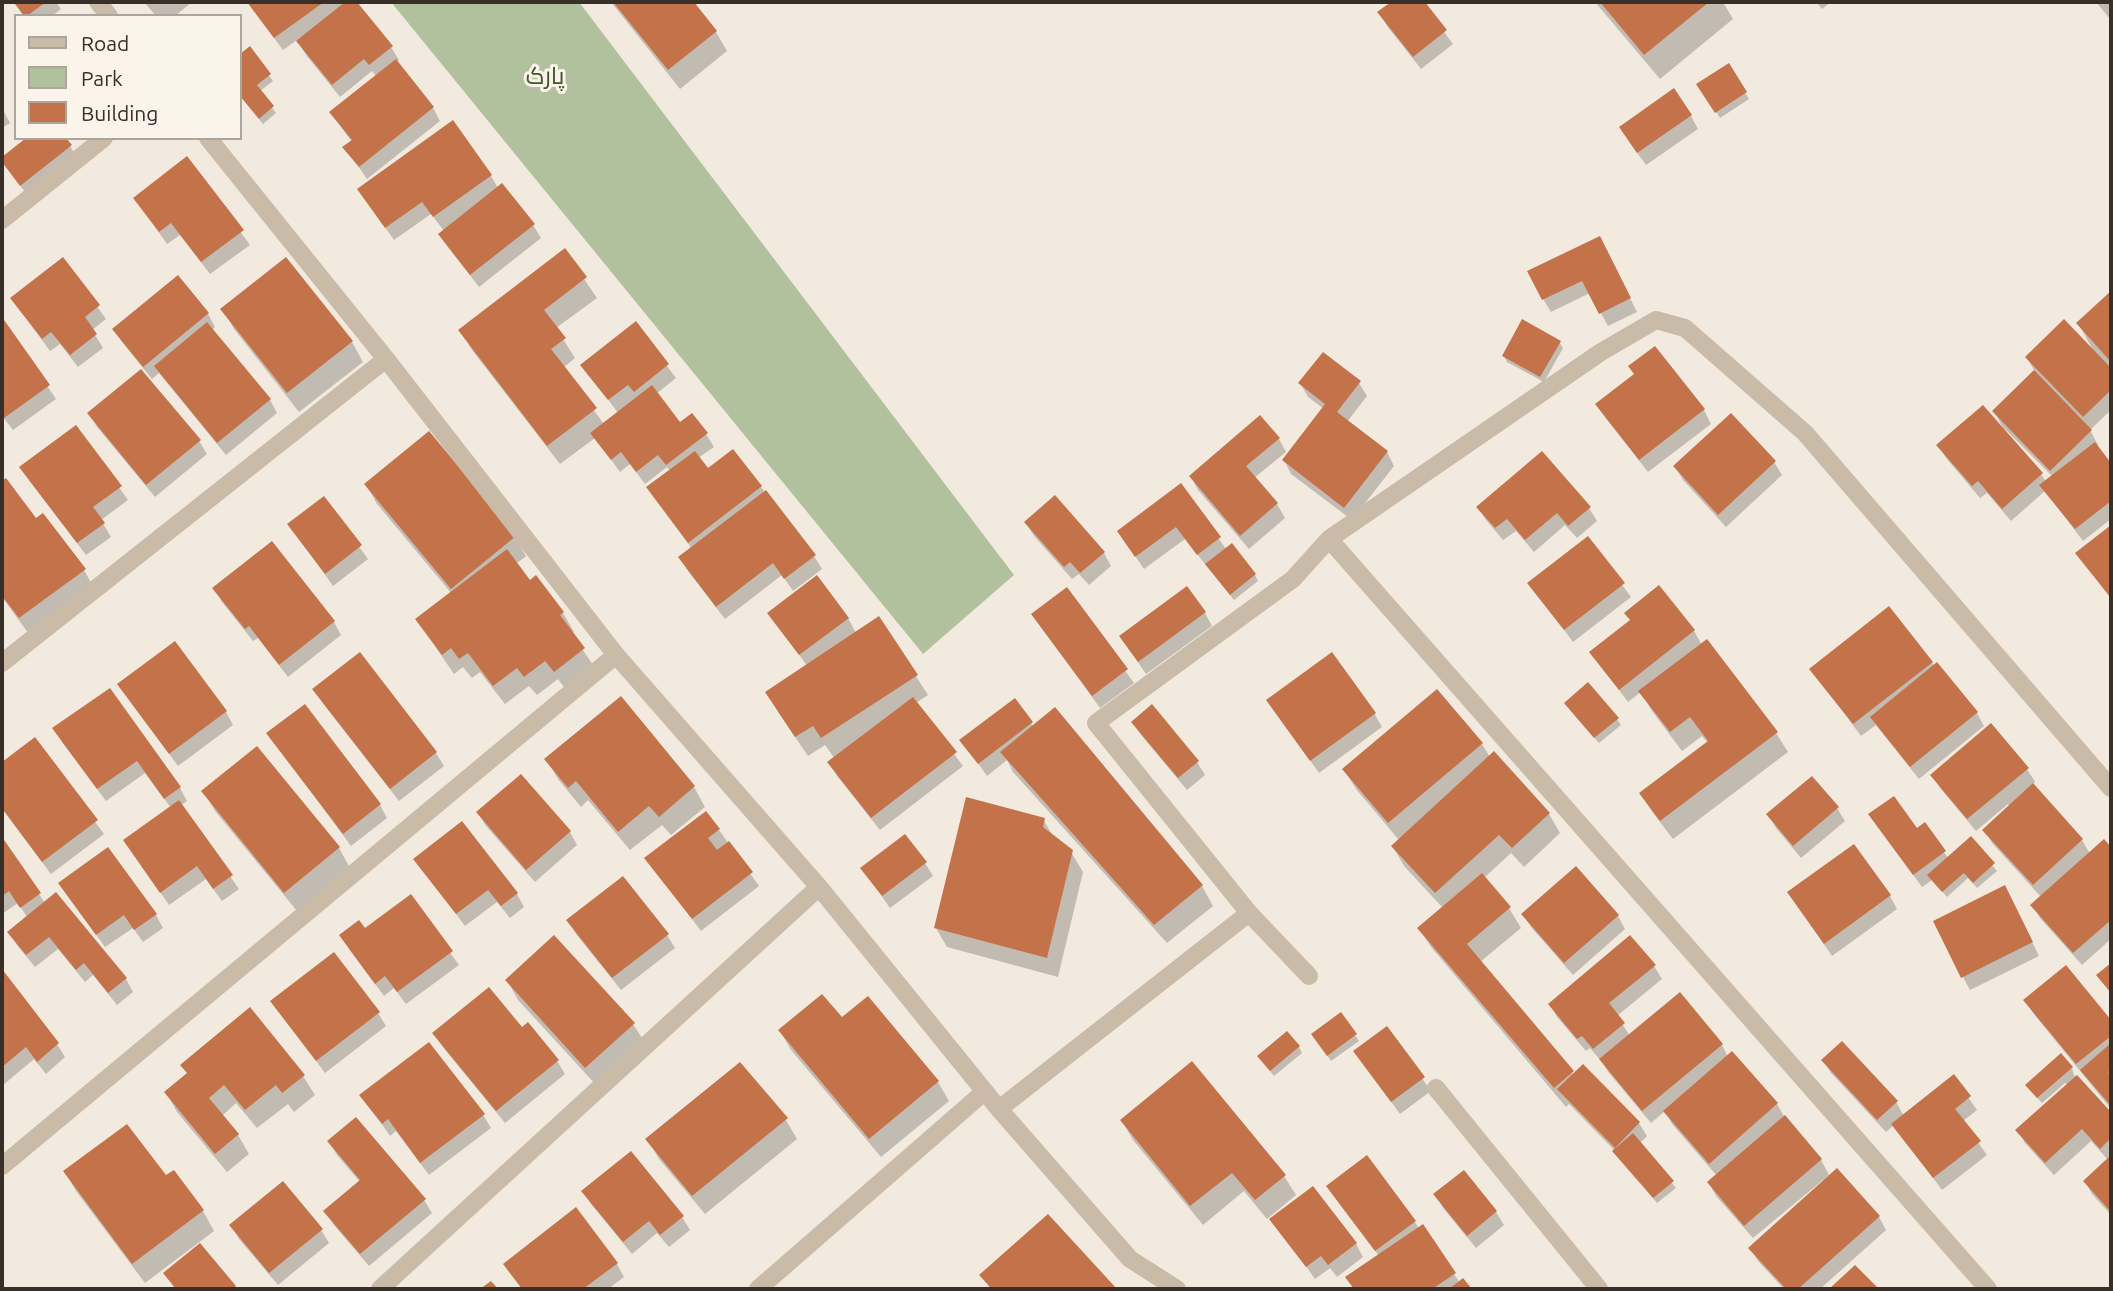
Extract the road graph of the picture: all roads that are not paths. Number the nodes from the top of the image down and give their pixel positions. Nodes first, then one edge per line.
1 (102, 140) edge
2 (210, 140) edge
3 (2, 220) edge
4 (386, 359) junction
5 (1329, 539) junction
6 (616, 654) junction
7 (2, 663) edge
8 (2111, 788) edge
9 (819, 887) junction
10 (1249, 913) junction
11 (1309, 976) dead end
12 (1436, 1088) dead end
13 (984, 1092) junction
14 (999, 1110) junction
15 (2, 1166) edge
16 (380, 1289) edge
17 (758, 1289) edge
18 (1177, 1289) edge
19 (1599, 1289) edge
20 (1988, 1289) edge

1 - 3 street
2 - 4 street
4 - 6 street
4 - 7 street
5 - 8 street
5 - 10 street
5 - 20 street
6 - 9 street
6 - 15 street
9 - 13 street
9 - 16 street
10 - 11 street
10 - 14 street
12 - 19 street
13 - 14 street
13 - 17 street
14 - 18 street

